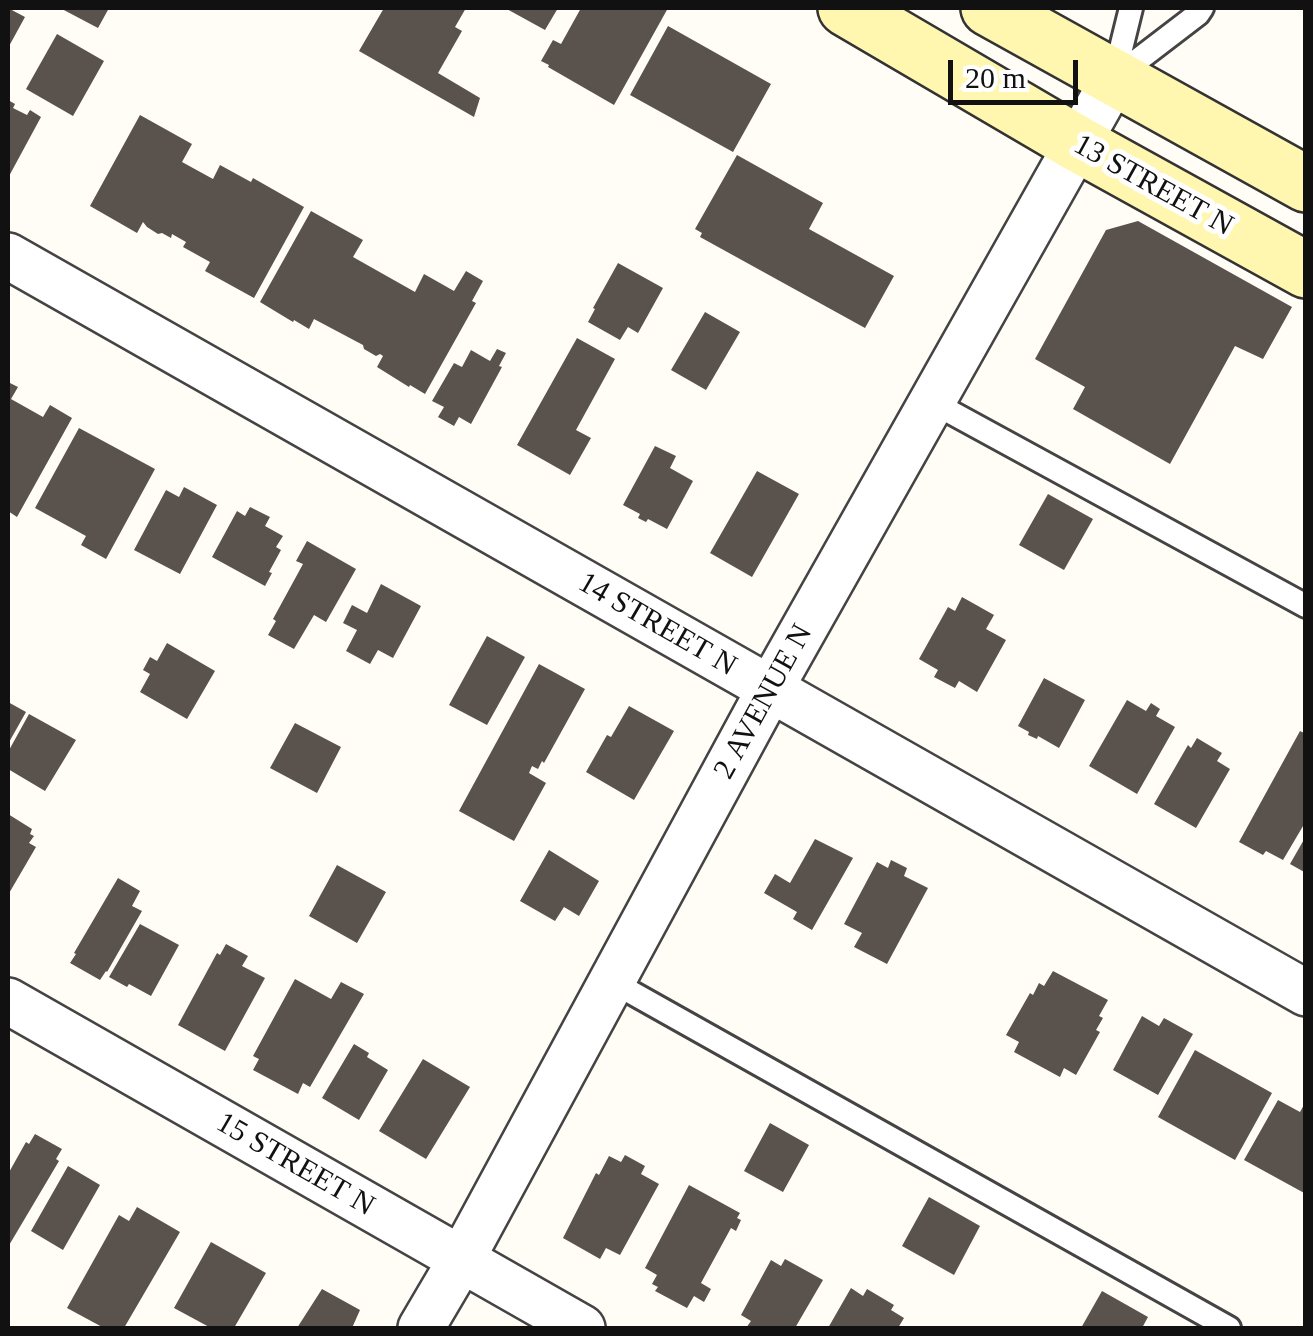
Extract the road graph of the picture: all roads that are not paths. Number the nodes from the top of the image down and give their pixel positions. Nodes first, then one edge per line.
1 (846, 8) edge
2 (990, 8) edge
3 (1131, 8) edge
4 (1202, 8) edge
5 (1114, 78) junction
6 (1078, 144) junction
7 (1306, 184) edge
8 (8, 256) edge
9 (1306, 270) edge
10 (932, 402) junction
11 (1306, 606) edge
12 (770, 689) junction
13 (611, 981) junction
14 (1306, 993) edge
15 (8, 1001) edge
16 (461, 1260) junction
17 (420, 1328) edge
18 (582, 1328) edge
19 (1229, 1328) edge

1 - 6 street, 13 STREET N
2 - 5 street
3 - 5 lane
4 - 5 lane
5 - 6 street, 2 AVENUE N
5 - 7 street
6 - 9 street, 13 STREET N
6 - 10 street, 2 AVENUE N
8 - 12 street, 14 STREET N
10 - 11 lane
10 - 12 street, 2 AVENUE N
12 - 13 street, 2 AVENUE N
12 - 14 street, 14 STREET N
13 - 16 street, 2 AVENUE N
13 - 19 lane
15 - 16 street, 15 STREET N
16 - 17 street, 2 AVENUE N
16 - 18 street, 15 STREET N

